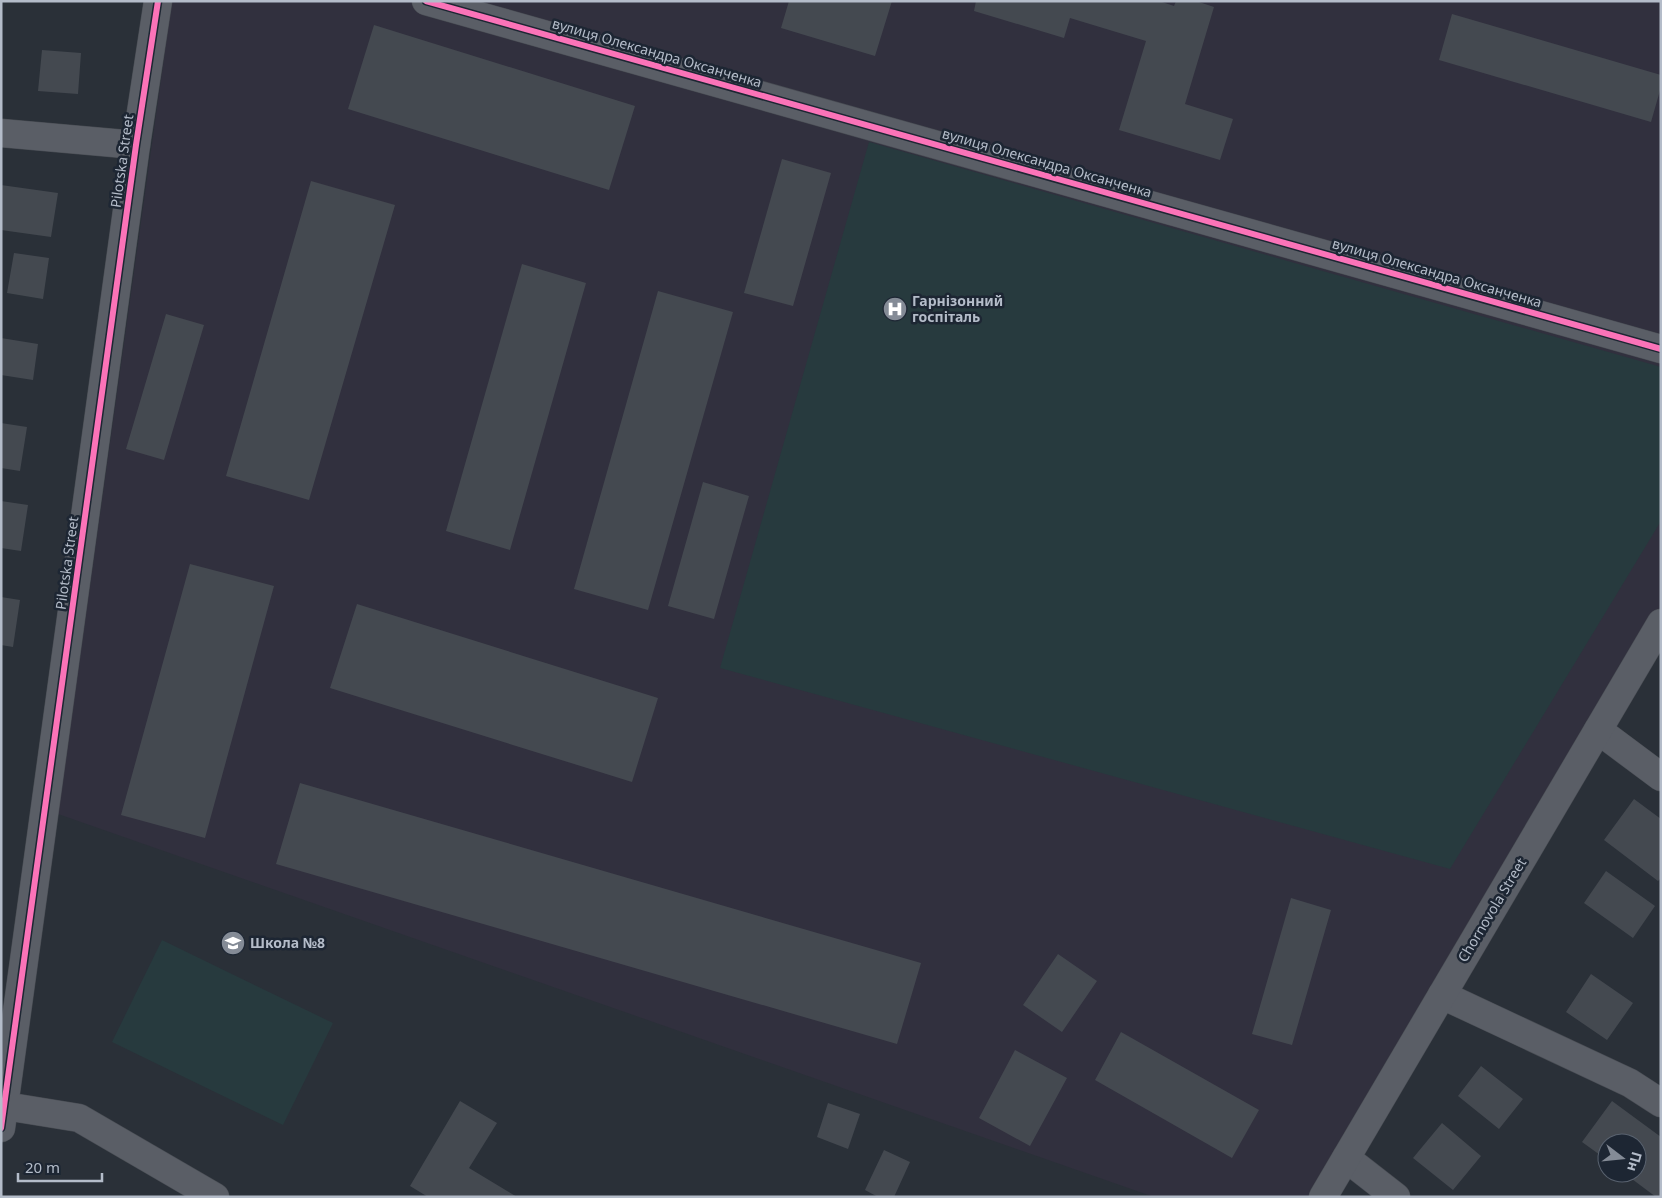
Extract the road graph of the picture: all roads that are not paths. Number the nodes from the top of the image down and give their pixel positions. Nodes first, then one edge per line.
1 (158, 1) edge
2 (426, 1) edge
3 (1, 133) edge
4 (136, 145) junction
5 (1661, 349) edge
6 (1661, 623) edge
7 (1598, 730) junction
8 (1661, 777) edge
9 (1442, 995) junction
10 (1661, 1104) edge
11 (2, 1113) edge
12 (1346, 1158) junction
13 (216, 1197) edge
14 (1323, 1197) edge
15 (1396, 1197) edge

1 - 4 street, Pilotska Street
2 - 5 street, вулиця Олександра Оксанченка
3 - 4 street
4 - 11 street, Pilotska Street
6 - 7 street, Chornovola Street
7 - 8 street
7 - 9 street, Chornovola Street
9 - 10 street
9 - 12 street, Chornovola Street
11 - 13 street
12 - 14 street, Chornovola Street
12 - 15 street

